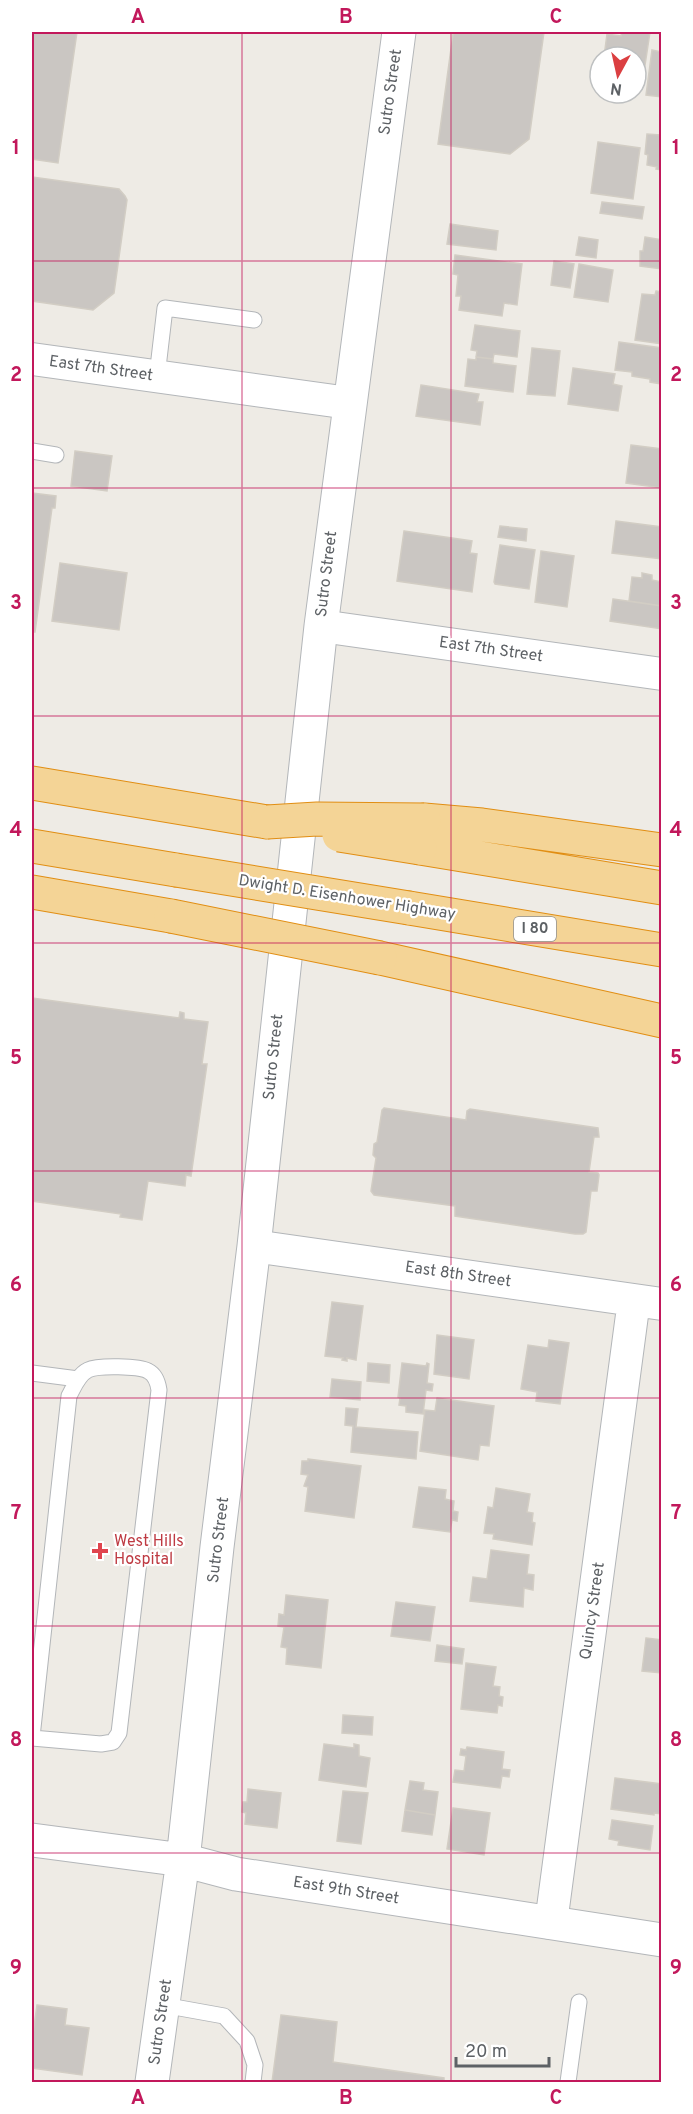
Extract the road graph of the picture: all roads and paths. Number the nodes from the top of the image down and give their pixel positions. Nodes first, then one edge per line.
1 (399, 32) edge
2 (254, 320) dead end
3 (32, 359) edge
4 (157, 376) junction
5 (349, 403) junction
6 (32, 451) edge
7 (56, 455) dead end
8 (321, 626) junction
9 (662, 674) edge
10 (32, 783) edge
11 (422, 834) junction
12 (32, 846) edge
13 (662, 850) edge
14 (662, 888) edge
15 (32, 892) edge
16 (662, 951) edge
17 (662, 1021) edge
18 (254, 1246) junction
19 (648, 1302) edge
20 (32, 1373) edge
21 (78, 1379) junction
22 (32, 1737) edge
23 (32, 1840) edge
24 (183, 1860) junction
25 (551, 1923) junction
26 (662, 1940) edge
27 (579, 2002) dead end
28 (163, 2005) junction
29 (152, 2082) edge
30 (253, 2082) edge
31 (568, 2082) edge

1 - 5 street, Sutro Street
2 - 4 lane
3 - 4 street, East 7th Street
4 - 5 street, East 7th Street
5 - 8 street, Sutro Street
6 - 7 lane
8 - 9 street, East 7th Street
8 - 18 street, Sutro Street
10 - 11 highway, bridge
11 - 13 highway
11 - 14 highway
12 - 16 highway, Dwight D. Eisenhower Highway / I 80, bridge
15 - 17 highway, bridge
18 - 19 street, East 8th Street
18 - 24 street, Sutro Street
19 - 25 street, Quincy Street
20 - 21 lane
21 - 22 lane
21 - 22 lane
23 - 24 street, East 9th Street
24 - 25 street, East 9th Street
24 - 28 street, Sutro Street
25 - 26 street, East 9th Street
27 - 31 lane
28 - 29 street, Sutro Street
28 - 30 lane

